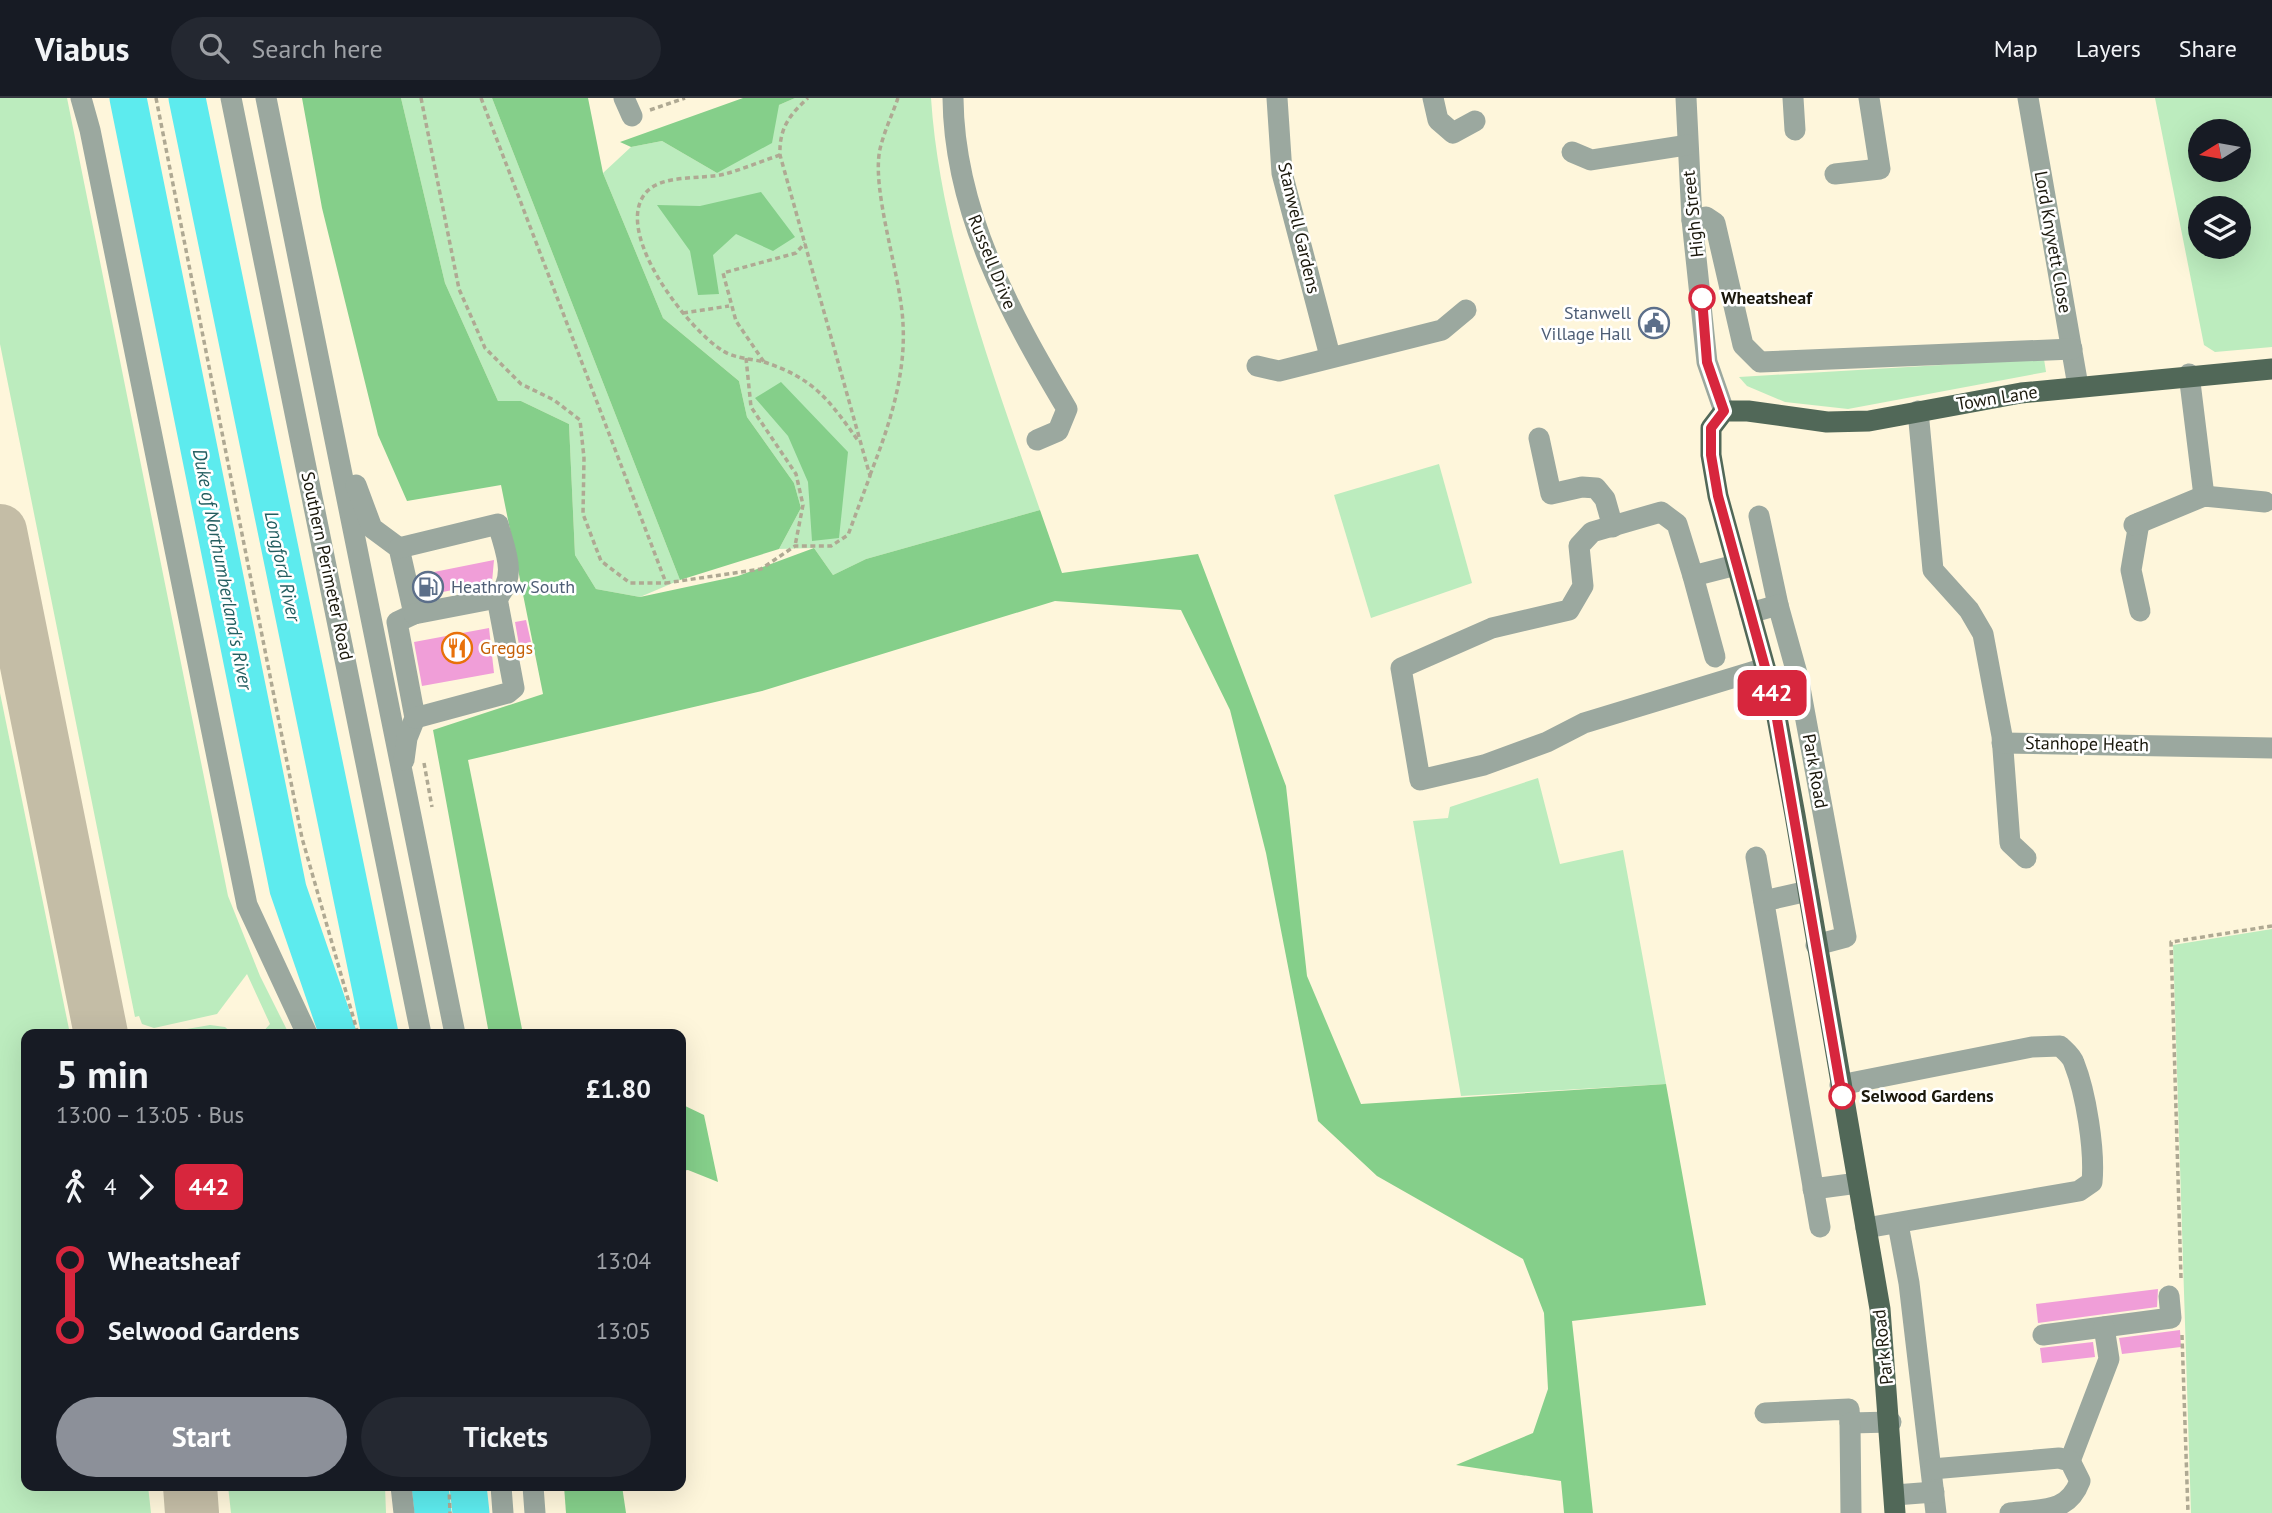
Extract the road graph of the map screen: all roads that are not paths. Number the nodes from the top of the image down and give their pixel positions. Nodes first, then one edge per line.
1 (81, 98) edge
2 (231, 98) edge
3 (266, 98) edge
4 (953, 98) edge
5 (1277, 98) edge
6 (1433, 98) edge
7 (1686, 98) edge
8 (1793, 98) edge
9 (1869, 98) edge
10 (2028, 98) edge
11 (1475, 121) dead end
12 (1795, 130) dead end
13 (1687, 145) junction
14 (1573, 152) dead end
15 (1835, 174) dead end
16 (1692, 220) junction
17 (1466, 310) dead end
18 (2073, 349) junction
19 (1330, 356) junction
20 (1256, 366) dead end
21 (2272, 369) edge
22 (2189, 374) junction
23 (324, 379) junction
24 (2078, 386) junction
25 (1724, 411) junction
26 (1918, 411) junction
27 (1539, 438) dead end
28 (1037, 440) dead end
29 (2204, 496) junction
30 (2265, 502) dead end
31 (1759, 516) dead end
32 (1613, 527) junction
33 (399, 548) junction
34 (1737, 565) junction
35 (1693, 576) junction
36 (497, 598) junction
37 (1778, 605) junction
38 (2140, 611) dead end
39 (1750, 613) junction
40 (414, 614) junction
41 (1715, 657) dead end
42 (1765, 668) junction
43 (415, 718) junction
44 (2002, 743) junction
45 (2272, 748) edge
46 (401, 775) junction
47 (1756, 857) dead end
48 (2026, 858) dead end
49 (1808, 891) junction
50 (1764, 901) junction
51 (1816, 945) junction
52 (305, 1029) edge
53 (420, 1029) edge
54 (454, 1029) edge
55 (1840, 1086) junction
56 (1858, 1183) junction
57 (1813, 1189) junction
58 (1898, 1224) junction
59 (1820, 1227) dead end
60 (1866, 1228) junction
61 (2175, 1294) road end
62 (2104, 1326) junction
63 (2043, 1335) dead end
64 (1765, 1413) dead end
65 (1891, 1422) junction
66 (1850, 1423) junction
67 (2070, 1461) junction
68 (1931, 1469) junction
69 (402, 1491) edge
70 (501, 1491) edge
71 (533, 1491) edge
72 (1935, 1503) edge
73 (1895, 1504) edge
74 (2079, 1506) edge
75 (404, 1513) edge
76 (503, 1513) edge
77 (535, 1513) edge
78 (1851, 1513) edge
79 (2010, 1513) edge

1 - 52 street
2 - 53 street, Southern Perimeter Road
3 - 23 street, Southern Perimeter Road
4 - 28 street, Russell Drive
5 - 19 street, Stanwell Gardens
6 - 11 street
7 - 13 street, High Street
8 - 12 street
9 - 15 street
10 - 18 street, Lord Knyvett Close
13 - 14 street
13 - 16 street, High Street
16 - 18 street
16 - 25 street, High Street
17 - 19 street
18 - 24 street, Lord Knyvett Close
19 - 20 street
21 - 22 main road, Town Lane
22 - 24 main road, Town Lane
22 - 29 street
23 - 33 street
23 - 46 street, Southern Perimeter Road
24 - 26 main road, Town Lane
25 - 26 main road, Town Lane
25 - 34 main road, Park Road
26 - 44 street, Stanhope Heath
27 - 32 street
29 - 30 street
29 - 38 street
31 - 37 street
32 - 35 street
32 - 42 street
33 - 36 street
33 - 40 street
34 - 35 street
34 - 39 main road, Park Road
35 - 41 street
36 - 40 street
36 - 43 street
37 - 39 street
37 - 51 street, Park Road
39 - 42 main road, Park Road
40 - 43 street
42 - 49 main road, Park Road
43 - 46 street
44 - 45 street, Stanhope Heath
44 - 48 street
46 - 54 street, Southern Perimeter Road
47 - 50 street
49 - 50 street
49 - 51 main road, Park Road
50 - 57 street
51 - 55 main road, Park Road
55 - 56 main road, Park Road
55 - 58 street
56 - 57 street
56 - 60 main road, Park Road
57 - 59 street
58 - 60 street
58 - 68 street
60 - 65 main road, Park Road
61 - 62 street
62 - 63 street
62 - 67 street
64 - 66 street
65 - 66 street
65 - 73 main road, Park Road
66 - 78 street
67 - 68 street
67 - 74 street
68 - 72 street
69 - 75 street
70 - 76 street
71 - 77 street
72 - 73 street
74 - 79 street

